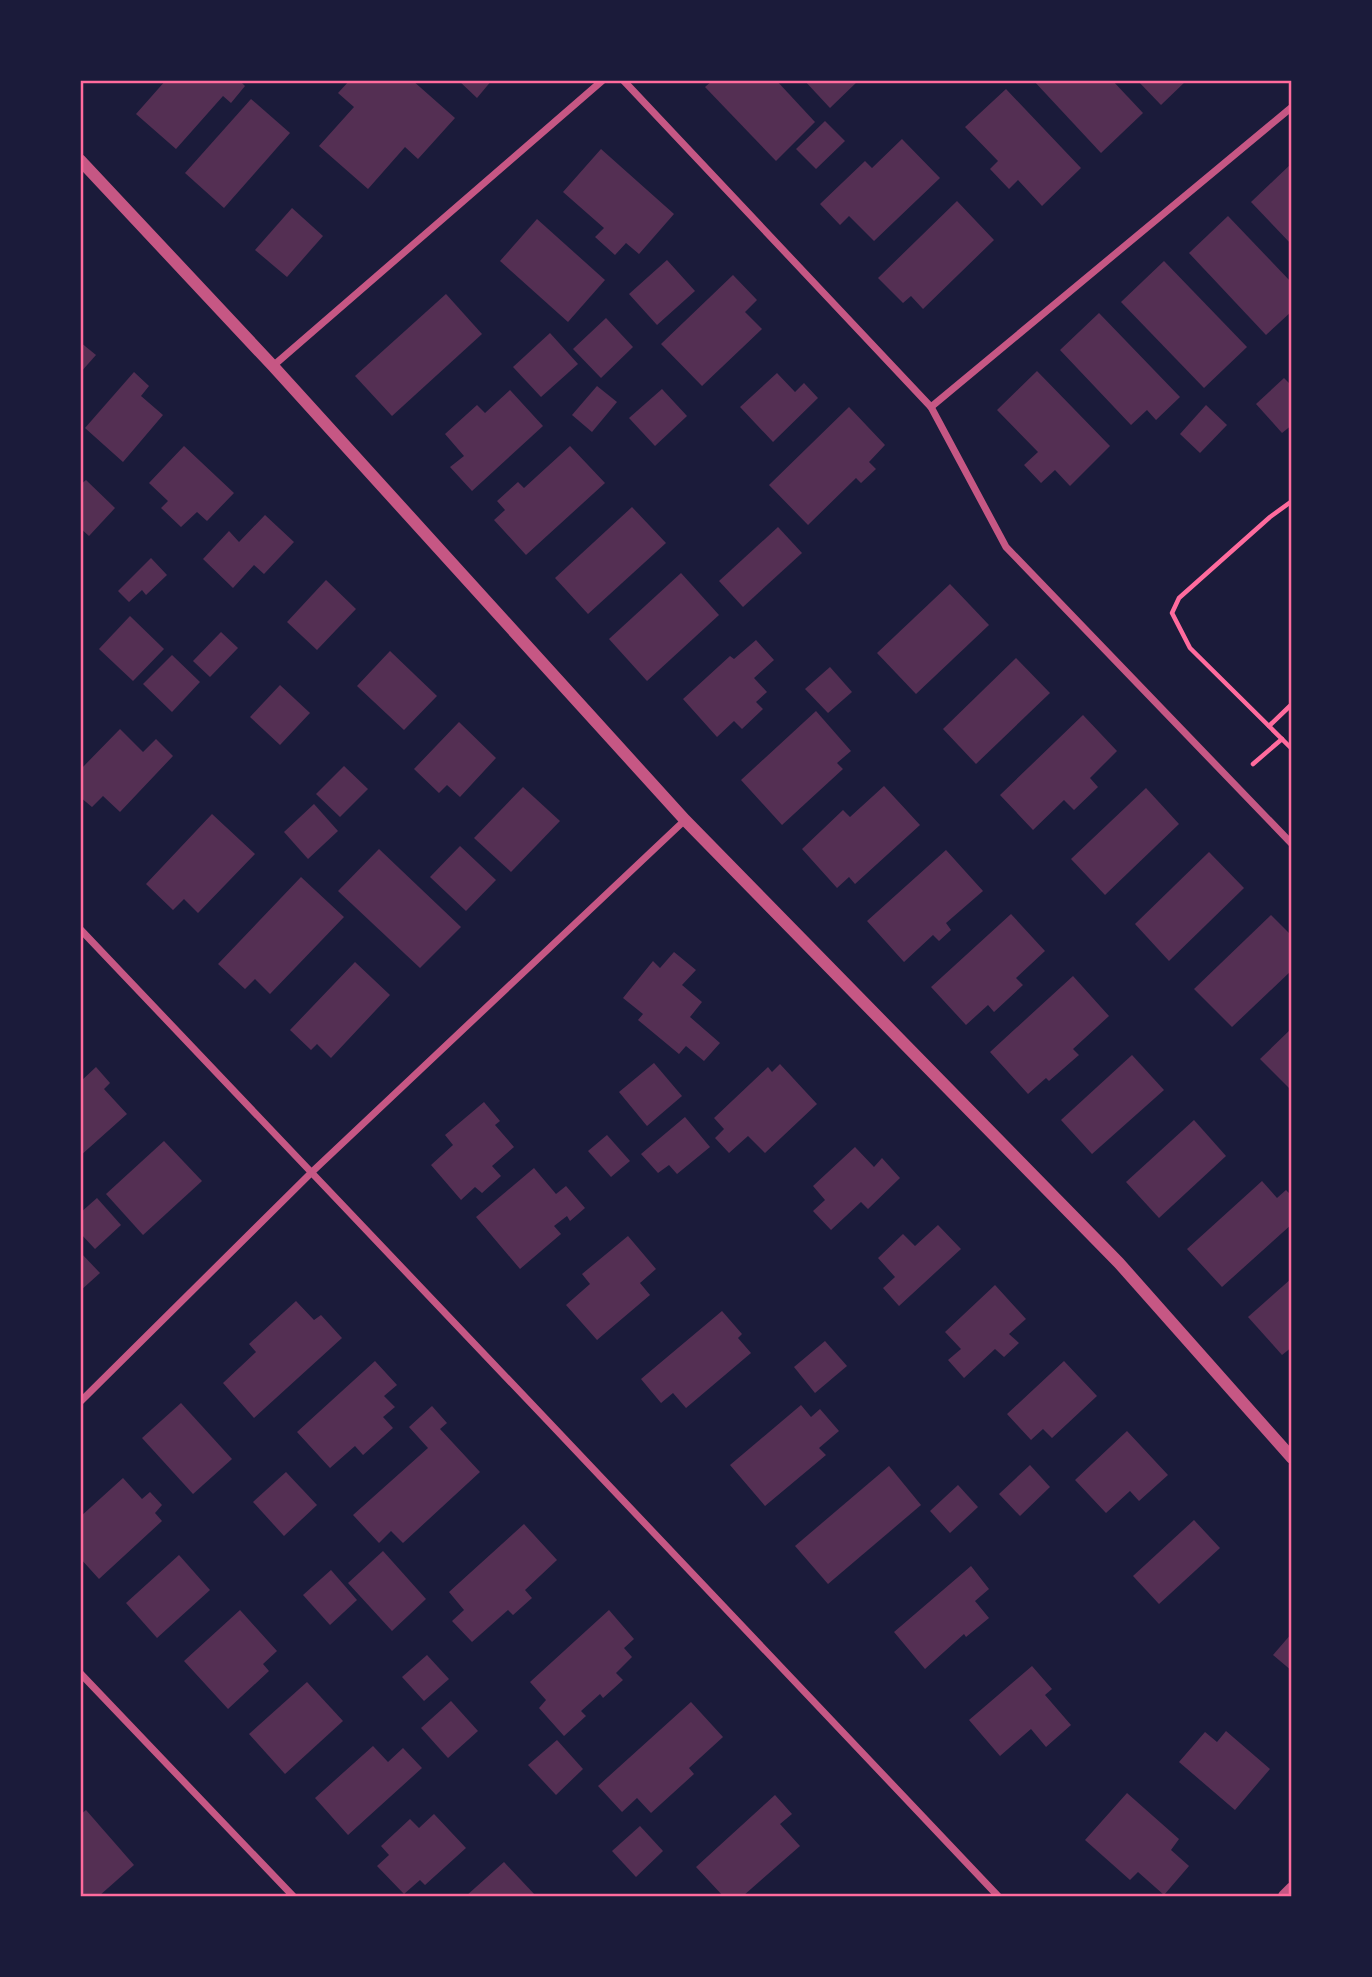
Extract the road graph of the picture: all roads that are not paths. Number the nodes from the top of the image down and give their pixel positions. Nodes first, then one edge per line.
1 (603, 80) edge
2 (623, 80) edge
3 (1292, 107) edge
4 (80, 160) edge
5 (273, 366) junction
6 (931, 407) junction
7 (685, 820) junction
8 (1292, 844) edge
9 (80, 929) edge
10 (313, 1171) junction
11 (80, 1402) edge
12 (1292, 1458) edge
13 (80, 1673) edge
14 (1292, 1888) edge
15 (293, 1896) edge
16 (998, 1896) edge
17 (1284, 1896) edge

1 - 5 street
2 - 6 street
3 - 6 street
4 - 5 street
5 - 7 street
6 - 8 street
7 - 10 street
7 - 12 street
9 - 10 street
10 - 11 street
10 - 16 street
13 - 15 street
14 - 17 street

